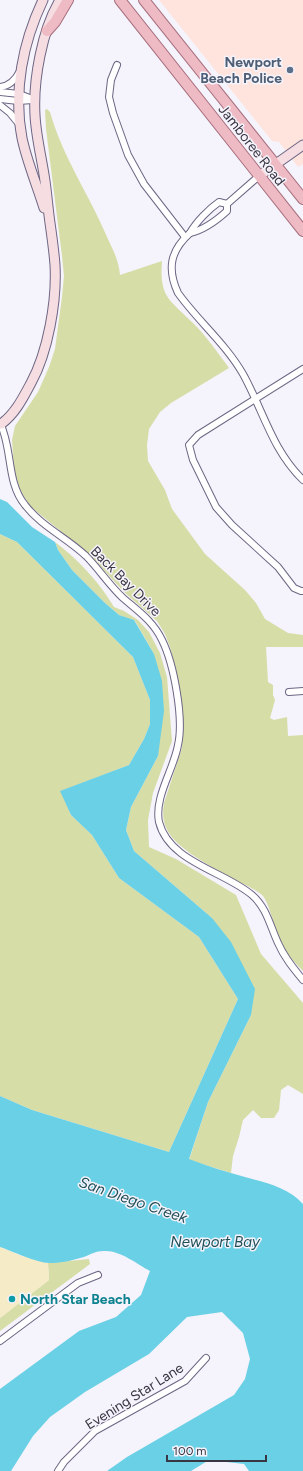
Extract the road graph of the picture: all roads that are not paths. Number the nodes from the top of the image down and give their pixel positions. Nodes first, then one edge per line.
1 (43, 0) edge
2 (60, 0) edge
3 (68, 0) edge
4 (114, 0) edge
5 (120, 0) edge
6 (144, 0) edge
7 (134, 17) junction
8 (46, 31) junction
9 (117, 64) dead end
10 (21, 68) junction
11 (0, 87) edge
12 (0, 92) edge
13 (19, 98) junction
14 (0, 99) edge
15 (35, 100) junction
16 (0, 105) edge
17 (21, 127) junction
18 (303, 145) edge
19 (276, 165) junction
20 (259, 176) junction
21 (303, 199) edge
22 (227, 204) junction
23 (207, 214) junction
24 (212, 221) junction
25 (50, 227) junction
26 (303, 231) edge
27 (187, 235) junction
28 (303, 369) edge
29 (255, 399) junction
30 (0, 424) edge
31 (303, 480) edge
32 (303, 591) edge
33 (303, 691) edge
34 (289, 692) dead end
35 (303, 980) edge
36 (98, 1275) dead end
37 (0, 1341) edge
38 (206, 1358) dead end
39 (58, 1471) edge

1 - 10 street
2 - 8 street
3 - 8 main road
4 - 7 main road
5 - 7 main road, Jamboree Road
6 - 19 main road, Jamboree Road
7 - 20 main road, Jamboree Road
8 - 15 street
9 - 27 street
10 - 11 street
10 - 13 street
12 - 13 street
13 - 14 street
13 - 15 street
13 - 17 street
15 - 25 street
16 - 17 street
17 - 25 street
18 - 19 street
19 - 20 street
19 - 21 main road, Jamboree Road
20 - 22 street
20 - 26 main road, Jamboree Road
22 - 23 street
22 - 24 street
23 - 24 street
23 - 27 street
24 - 27 street
25 - 30 street
27 - 29 street
28 - 29 street
29 - 31 street
29 - 32 street
30 - 35 street, Back Bay Drive
33 - 34 street
36 - 37 street
38 - 39 street, Evening Star Lane

